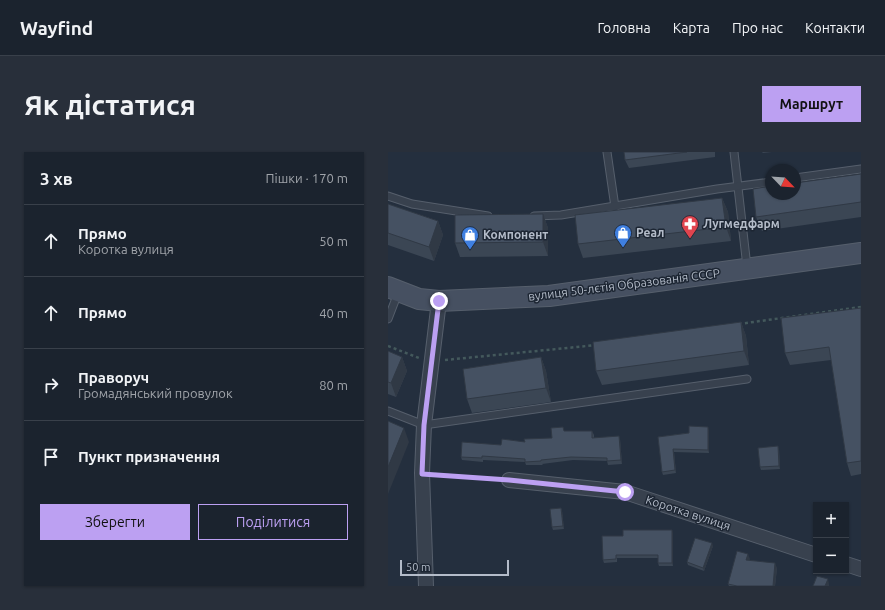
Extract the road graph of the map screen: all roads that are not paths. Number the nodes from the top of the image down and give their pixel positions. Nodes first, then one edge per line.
1 (607, 152) edge
2 (734, 152) edge
3 (861, 169) edge
4 (801, 177) edge
5 (765, 183) edge
6 (738, 186) junction
7 (388, 196) edge
8 (615, 207) junction
9 (523, 216) edge
10 (493, 217) edge
11 (861, 253) edge
12 (747, 269) junction
13 (393, 289) edge
14 (439, 301) junction
15 (388, 319) edge
16 (747, 380) dead end
17 (388, 411) edge
18 (424, 425) junction
19 (509, 480) road end
20 (813, 554) edge
21 (849, 565) edge
22 (861, 569) edge
23 (426, 586) edge

1 - 8 lane
2 - 6 lane
3 - 4 lane
5 - 6 lane
6 - 8 lane
6 - 12 lane
7 - 10 lane
8 - 9 lane
11 - 12 street, вулиця 50-лєтія Образованія СССР
12 - 14 street, вулиця 50-лєтія Образованія СССР
13 - 14 street, вулиця 50-лєтія Образованія СССР
13 - 15 lane
14 - 18 street
16 - 18 lane
17 - 18 lane
18 - 23 street
19 - 20 street, Коротка вулиця
21 - 22 street

